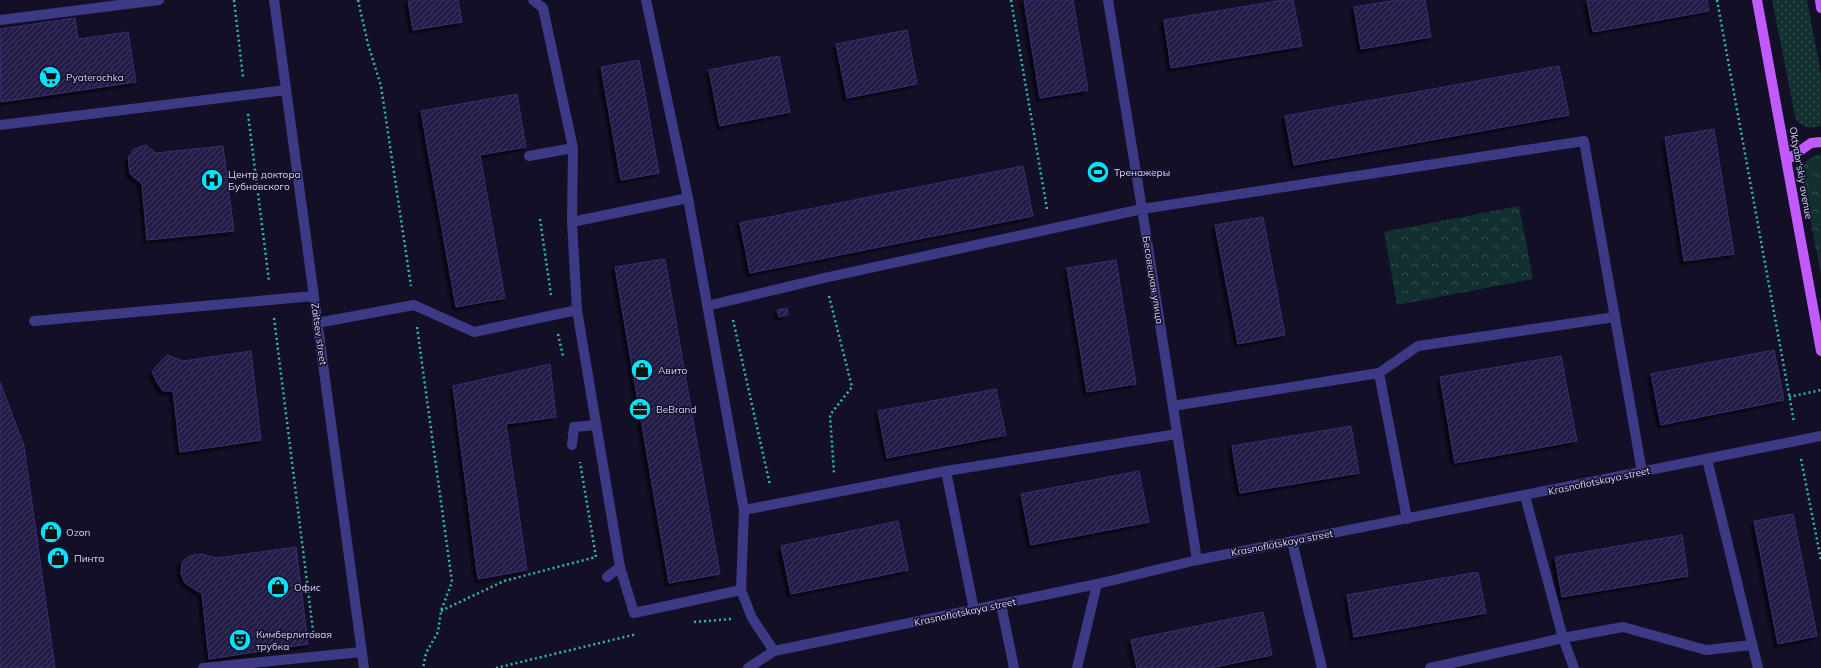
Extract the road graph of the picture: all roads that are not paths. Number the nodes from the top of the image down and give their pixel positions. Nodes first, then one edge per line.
1 (159, 0) edge
2 (274, 0) edge
3 (533, 0) edge
4 (646, 0) edge
5 (1108, 0) edge
6 (1757, 0) edge
7 (1820, 0) edge
8 (1821, 8) edge
9 (0, 20) edge
10 (286, 90) junction
11 (0, 125) edge
12 (1821, 142) edge
13 (573, 148) junction
14 (529, 156) dead end
15 (1787, 160) junction
16 (688, 198) junction
17 (1142, 209) junction
18 (572, 222) junction
19 (314, 296) junction
20 (577, 310) junction
21 (708, 310) junction
22 (1614, 317) junction
23 (34, 321) dead end
24 (317, 323) junction
25 (1821, 351) edge
26 (1379, 373) junction
27 (1173, 406) junction
28 (596, 425) junction
29 (1176, 434) junction
30 (1821, 436) edge
31 (572, 445) dead end
32 (1708, 459) junction
33 (946, 471) junction
34 (1642, 472) junction
35 (1525, 496) junction
36 (744, 510) junction
37 (1407, 519) junction
38 (1292, 541) junction
39 (1196, 560) junction
40 (620, 567) junction
41 (607, 577) dead end
42 (1097, 584) junction
43 (741, 590) junction
44 (1001, 604) junction
45 (974, 610) junction
46 (1563, 638) junction
47 (1752, 645) junction
48 (774, 651) junction
49 (362, 652) junction
50 (203, 668) edge
51 (364, 668) edge
52 (748, 668) edge
53 (1014, 668) edge
54 (1077, 668) edge
55 (1322, 668) edge
56 (1430, 668) edge
57 (1574, 668) edge
58 (1758, 668) edge

1 - 9 street
2 - 10 street, Zaitsev street
3 - 13 street
4 - 16 street
5 - 17 street, Бесовецкая улица
6 - 15 main road, Oktyabr'skiy avenue
7 - 8 main road
10 - 11 street
10 - 19 street, Zaitsev street
12 - 15 main road
13 - 14 street
13 - 18 street
15 - 25 main road, Oktyabr'skiy avenue
16 - 18 street
16 - 21 street
17 - 21 street
17 - 22 street
17 - 27 street, Бесовецкая улица
18 - 20 street
19 - 23 street
19 - 24 street, Zaitsev street
20 - 24 street
20 - 28 street
21 - 36 street
22 - 26 street
22 - 34 street
24 - 49 street, Zaitsev street
26 - 27 street
26 - 37 street
27 - 29 street, Бесовецкая улица
28 - 31 street
28 - 40 street
29 - 33 street
29 - 39 street, Бесовецкая улица
30 - 32 street, Krasnoflotskaya street
32 - 34 street, Krasnoflotskaya street
32 - 47 street
33 - 36 street
33 - 45 street
34 - 35 street, Krasnoflotskaya street
35 - 37 street, Krasnoflotskaya street
35 - 46 street
36 - 43 street
37 - 38 street, Krasnoflotskaya street
38 - 39 street, Krasnoflotskaya street
38 - 55 street
39 - 42 street, Krasnoflotskaya street
40 - 41 street
40 - 43 street
42 - 44 street, Krasnoflotskaya street
42 - 54 street
43 - 48 street
44 - 45 street, Krasnoflotskaya street
44 - 53 street
45 - 48 street, Krasnoflotskaya street
46 - 47 street
46 - 56 street
46 - 57 street
47 - 58 street
48 - 52 street, Krasnoflotskaya street
49 - 50 street
49 - 51 street, Zaitsev street

